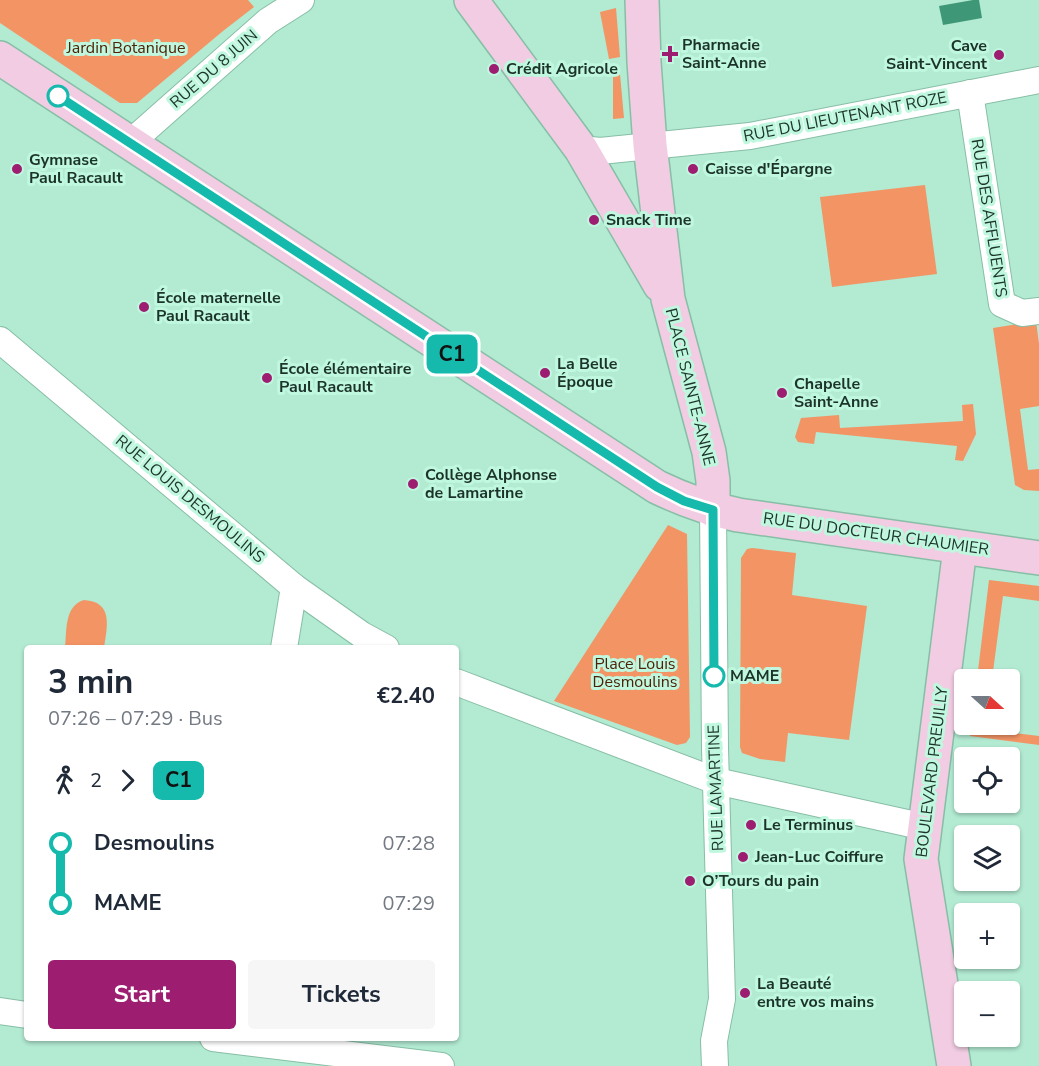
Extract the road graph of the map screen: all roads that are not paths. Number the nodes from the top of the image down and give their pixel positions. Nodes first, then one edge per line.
1 (301, 0) edge
2 (471, 0) edge
3 (642, 0) edge
4 (0, 58) edge
5 (1039, 80) edge
6 (970, 93) junction
7 (130, 143) junction
8 (650, 145) junction
9 (581, 149) junction
10 (668, 299) junction
11 (1039, 310) edge
12 (0, 340) edge
13 (713, 510) junction
14 (960, 548) junction
15 (1039, 558) edge
16 (294, 587) junction
17 (284, 645) edge
18 (380, 645) edge
19 (459, 684) edge
20 (716, 781) junction
21 (925, 827) junction
22 (0, 1011) edge
23 (24, 1015) edge
24 (237, 1041) edge
25 (441, 1066) edge
26 (715, 1066) edge
27 (954, 1066) edge

1 - 7 street, RUE DU 8 JUIN
2 - 9 street, PLACE SAINTE-ANNE
3 - 8 street, PLACE SAINTE-ANNE
4 - 7 street, RUE DU DOCTEUR CHAUMIER
5 - 6 street, RUE DU LIEUTENANT ROZE
6 - 8 street, RUE DU LIEUTENANT ROZE
6 - 11 street, RUE DES AFFLUENTS
7 - 13 street, RUE DU DOCTEUR CHAUMIER
8 - 9 street
8 - 10 street, PLACE SAINTE-ANNE
9 - 10 street, PLACE SAINTE-ANNE
10 - 13 street, PLACE SAINTE-ANNE
12 - 16 street, RUE LOUIS DESMOULINS
13 - 14 street, RUE DU DOCTEUR CHAUMIER
13 - 20 street, RUE LAMARTINE
14 - 15 street, RUE DU DOCTEUR CHAUMIER
14 - 21 street, BOULEVARD PREUILLY
16 - 17 street
16 - 18 street, RUE LOUIS DESMOULINS
19 - 20 street
20 - 21 street
20 - 26 street, RUE LAMARTINE
21 - 27 street, BOULEVARD PREUILLY
22 - 23 street
24 - 25 street

